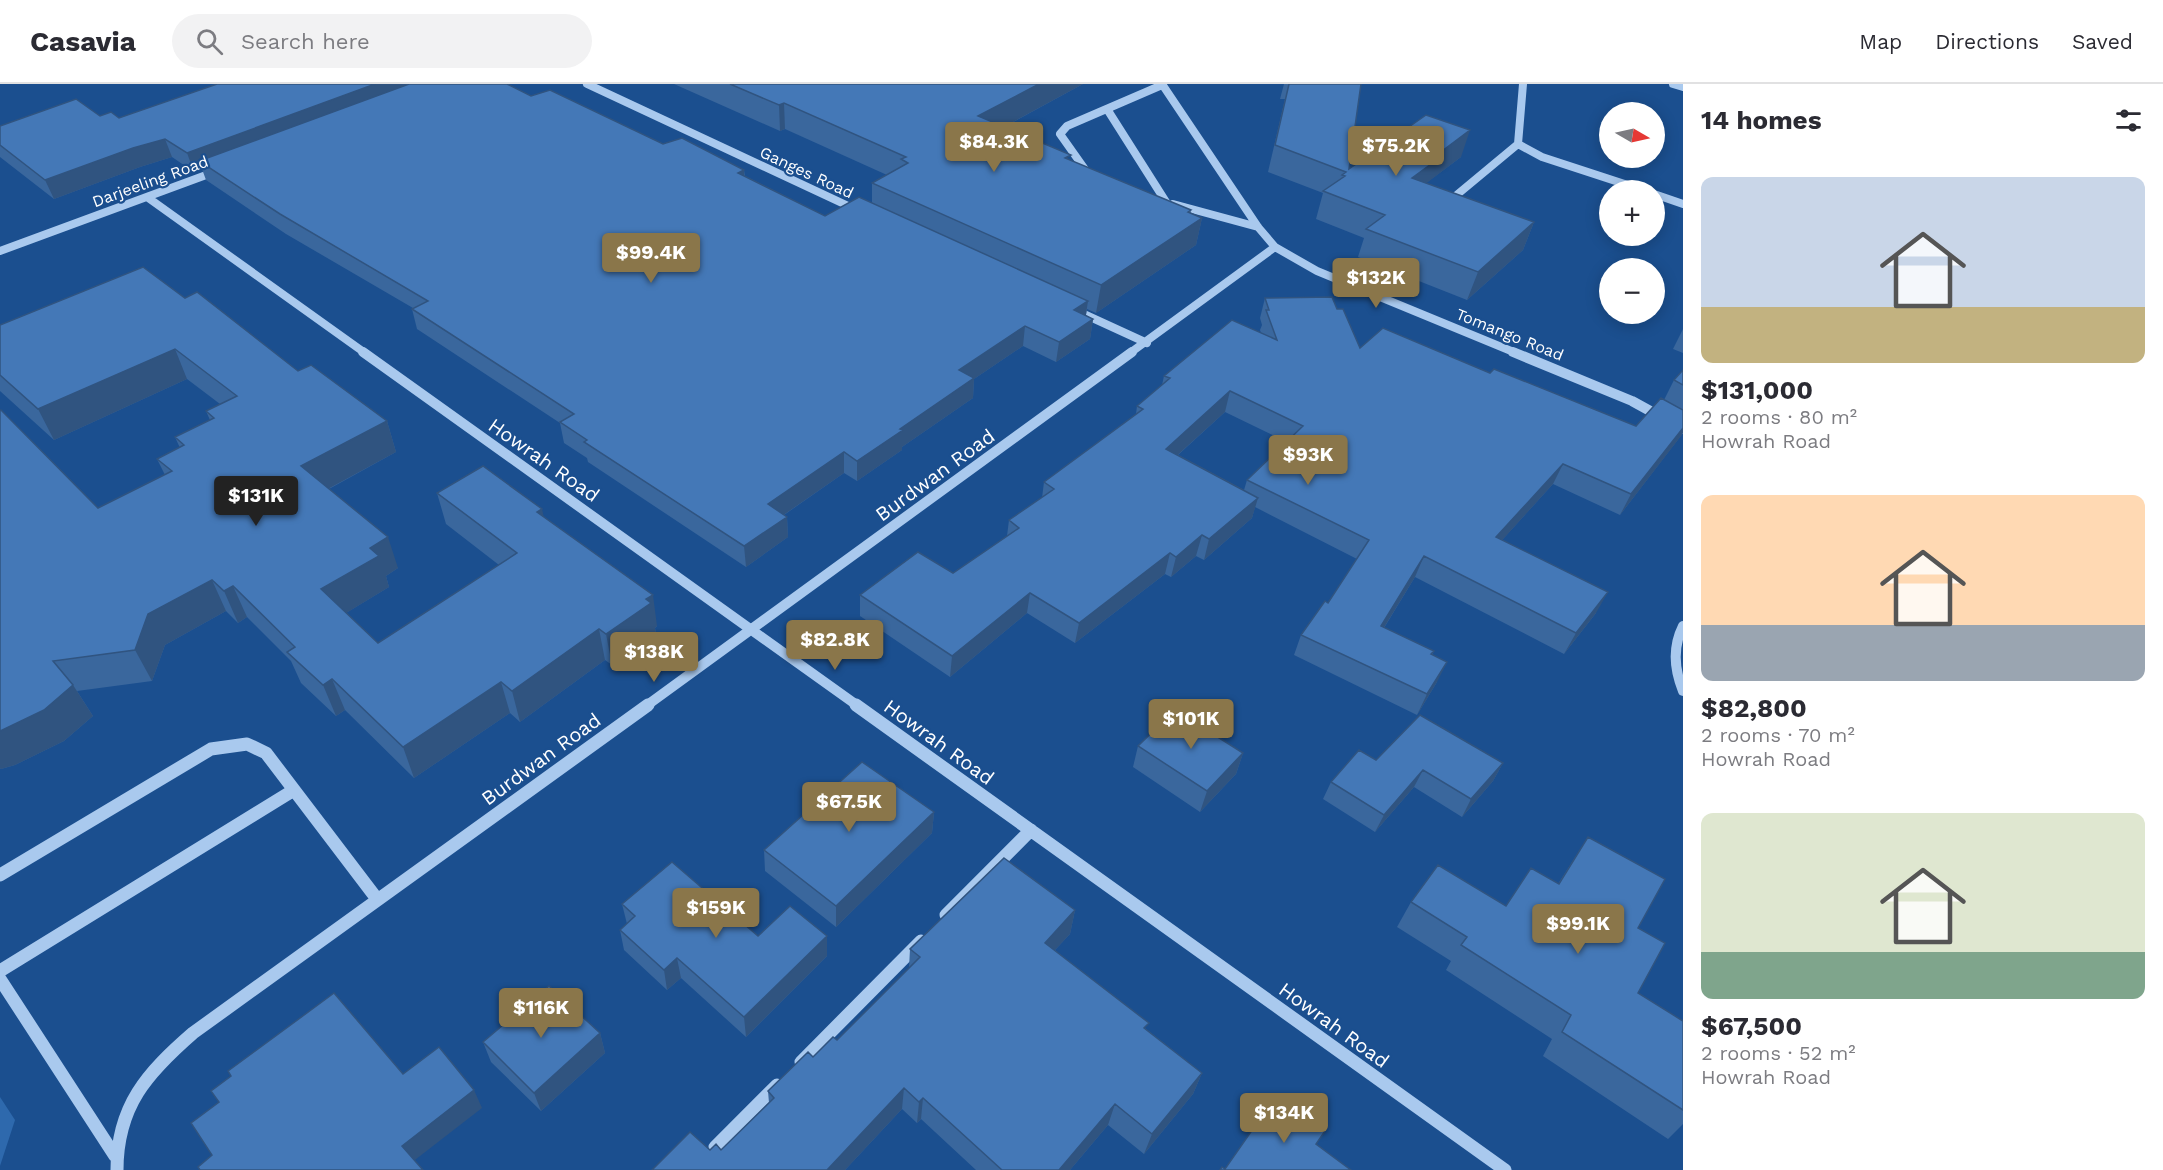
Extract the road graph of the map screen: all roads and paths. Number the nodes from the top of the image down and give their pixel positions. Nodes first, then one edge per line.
1 (587, 84) edge
2 (1523, 84) edge
3 (1673, 84) edge
4 (1162, 85) edge
5 (1683, 87) edge
6 (1107, 109) junction
7 (1518, 144) junction
8 (224, 168) edge
9 (1612, 180) edge
10 (1097, 182) edge
11 (147, 197) junction
12 (1665, 198) edge
13 (1155, 199) edge
14 (1166, 202) junction
15 (1683, 204) edge
16 (1444, 206) edge
17 (872, 217) edge
18 (1258, 227) junction
19 (1275, 247) junction
20 (0, 251) edge
21 (1062, 304) edge
22 (1147, 343) junction
23 (1683, 429) edge
24 (1683, 626) edge
25 (753, 630) junction
26 (1683, 691) edge
27 (294, 790) junction
28 (1031, 830) junction
29 (0, 874) edge
30 (377, 899) junction
31 (0, 971) edge
32 (0, 979) edge
33 (716, 1147) edge
34 (116, 1163) edge
35 (1504, 1170) edge

1 - 17 street, Ganges Road
2 - 7 street
3 - 5 street
4 - 6 street
4 - 18 street, Tomango Road
6 - 10 street
6 - 14 street
7 - 9 street
7 - 16 street
8 - 11 street, Darjeeling Road
11 - 20 street, Darjeeling Road
11 - 25 street, Howrah Road
12 - 15 street
13 - 14 street
14 - 18 street
18 - 19 street, Tomango Road
19 - 22 street, Burdwan Road
19 - 23 street, Tomango Road
21 - 22 street
22 - 25 street, Burdwan Road
24 - 26 street
25 - 28 street, Howrah Road
25 - 30 street, Burdwan Road
27 - 29 street
27 - 30 street
27 - 31 street
28 - 33 street
28 - 35 street, Howrah Road
30 - 34 street, Burdwan Road
32 - 34 street

